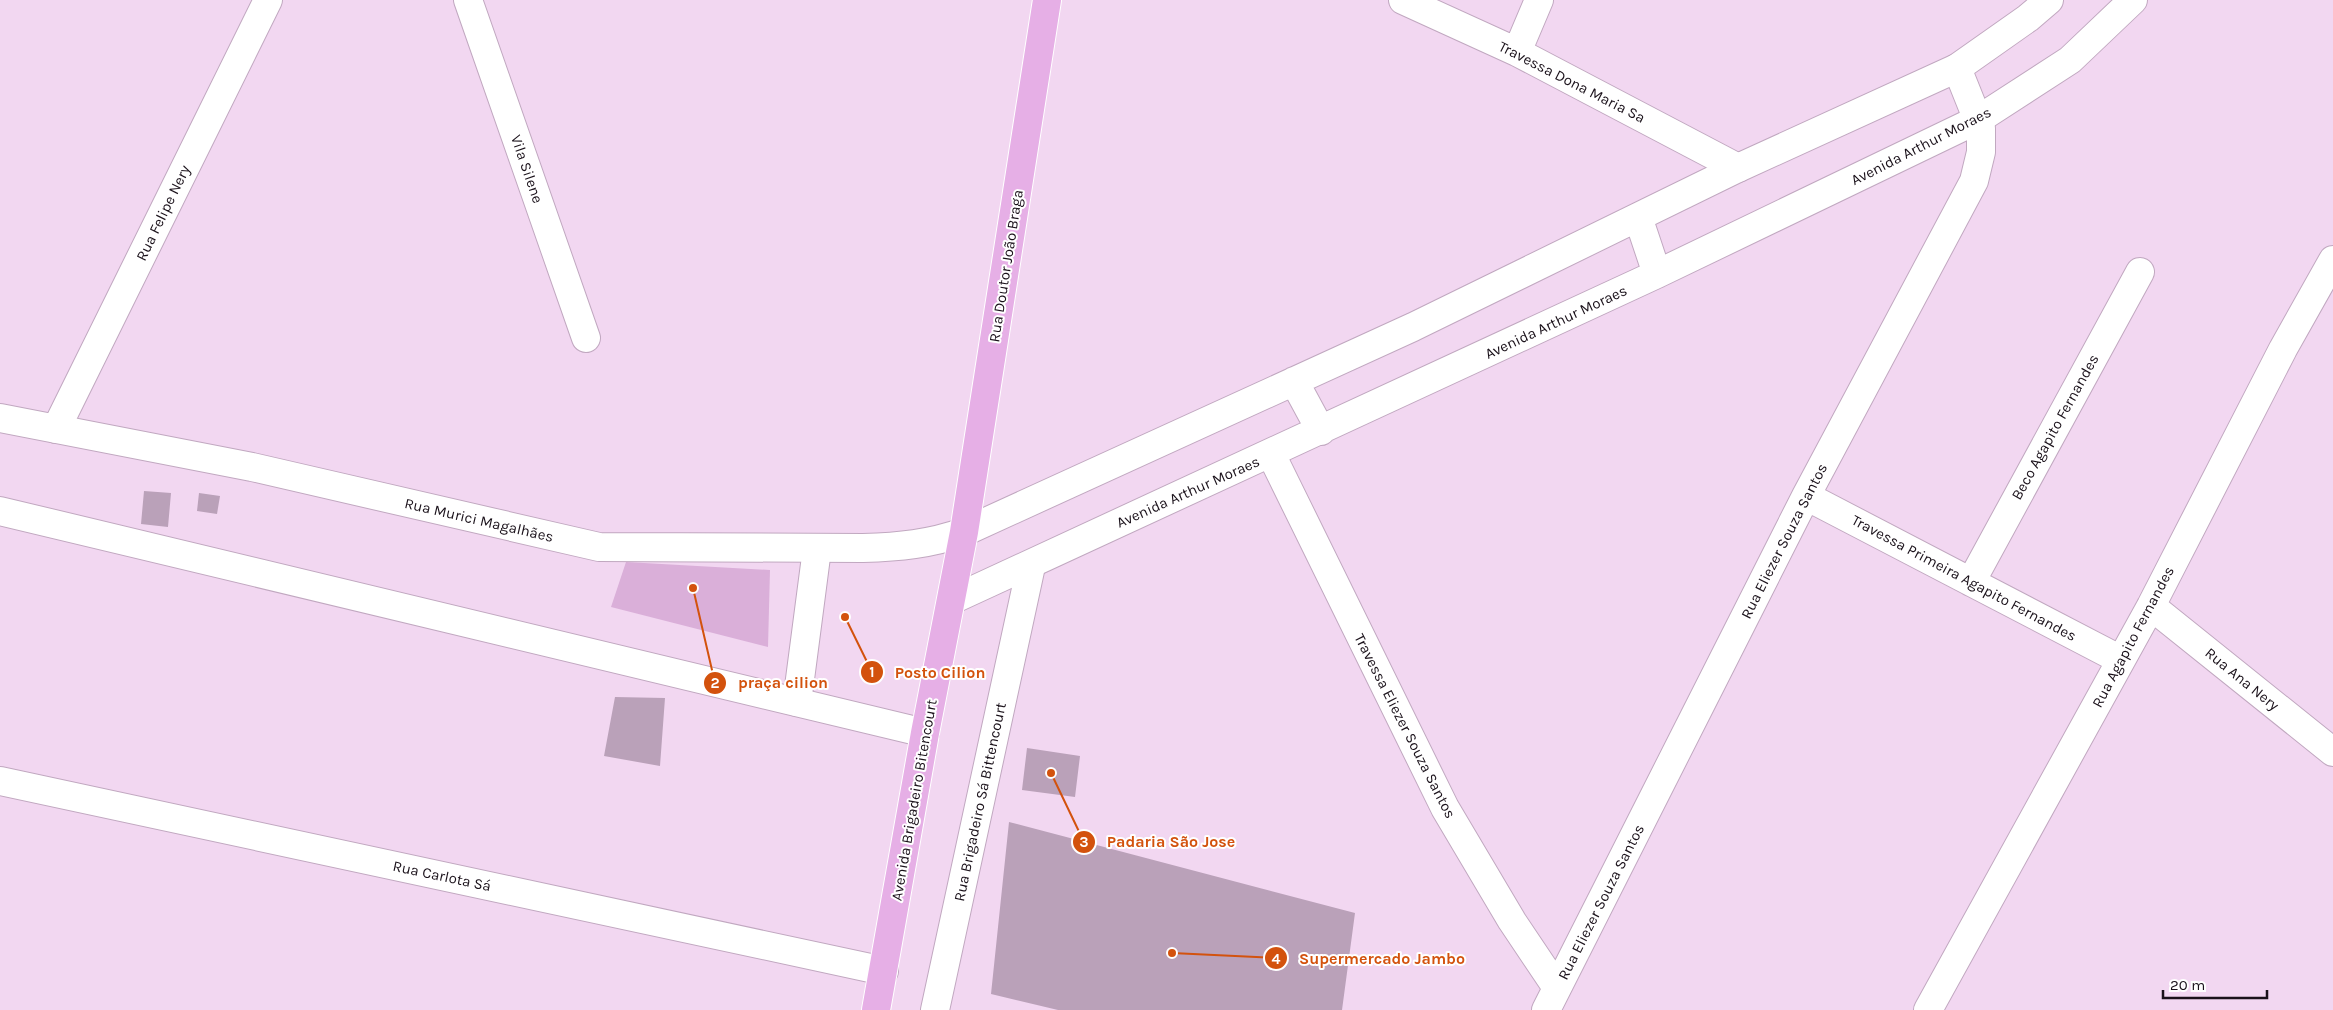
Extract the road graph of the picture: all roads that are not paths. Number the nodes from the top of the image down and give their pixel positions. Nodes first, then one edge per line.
1 (468, 0) edge
2 (1047, 0) edge
3 (1403, 0) edge
4 (1539, 0) edge
5 (2049, 0) edge
6 (2133, 0) edge
7 (270, 1) edge
8 (1517, 52) junction
9 (1956, 68) junction
10 (1979, 119) junction
11 (1738, 168) junction
12 (1638, 217) junction
13 (2333, 260) edge
14 (2140, 272) dead end
15 (1657, 274) junction
16 (586, 338) dead end
17 (1294, 381) junction
18 (0, 418) edge
19 (56, 429) junction
20 (1321, 431) junction
21 (1271, 454) junction
22 (1806, 496) junction
23 (0, 511) edge
24 (964, 532) junction
25 (818, 549) junction
26 (1031, 566) junction
27 (1971, 582) junction
28 (952, 600) junction
29 (2151, 606) junction
30 (2121, 660) junction
31 (797, 702) junction
32 (925, 733) junction
33 (2333, 752) edge
34 (0, 781) edge
35 (884, 971) junction
36 (1553, 1003) edge
37 (876, 1010) edge
38 (935, 1010) edge
39 (1928, 1010) edge

1 - 16 street, Vila Silene
2 - 24 main road, Rua Doutor João Braga
3 - 8 street, Travessa Dona Maria Sa
4 - 8 street
5 - 9 street
6 - 10 street, Avenida Arthur Moraes
7 - 19 street, Rua Felipe Nery
8 - 11 street, Travessa Dona Maria Sa
9 - 10 street, Rua Eliezer Souza Santos
9 - 11 street
10 - 15 street, Avenida Arthur Moraes
10 - 22 street, Rua Eliezer Souza Santos
11 - 12 street
12 - 15 street
12 - 17 street
13 - 29 street, Rua Agapito Fernandes
14 - 27 street, Beco Agapito Fernandes
15 - 20 street, Avenida Arthur Moraes
17 - 20 street
17 - 24 street
18 - 19 street, Rua Murici Magalhães
19 - 25 street, Rua Murici Magalhães
20 - 21 street, Avenida Arthur Moraes
21 - 26 street, Avenida Arthur Moraes
21 - 36 street, Travessa Eliezer Souza Santos
22 - 27 street, Travessa Primeira Agapito Fernandes
22 - 36 street, Rua Eliezer Souza Santos
23 - 31 street
24 - 25 street, Rua Murici Magalhães
24 - 28 main road, Avenida Brigadeiro Bitencourt
25 - 31 street
26 - 28 street, Avenida Arthur Moraes
26 - 38 street, Rua Brigadeiro Sá Bittencourt
27 - 30 street, Travessa Primeira Agapito Fernandes
28 - 32 main road, Avenida Brigadeiro Bitencourt
29 - 30 street, Rua Agapito Fernandes
29 - 33 street, Rua Ana Nery
30 - 39 street, Rua Agapito Fernandes
31 - 32 street
32 - 35 main road, Avenida Brigadeiro Bitencourt
34 - 35 street, Rua Carlota Sá
35 - 37 main road, Avenida Brigadeiro Bitencourt

